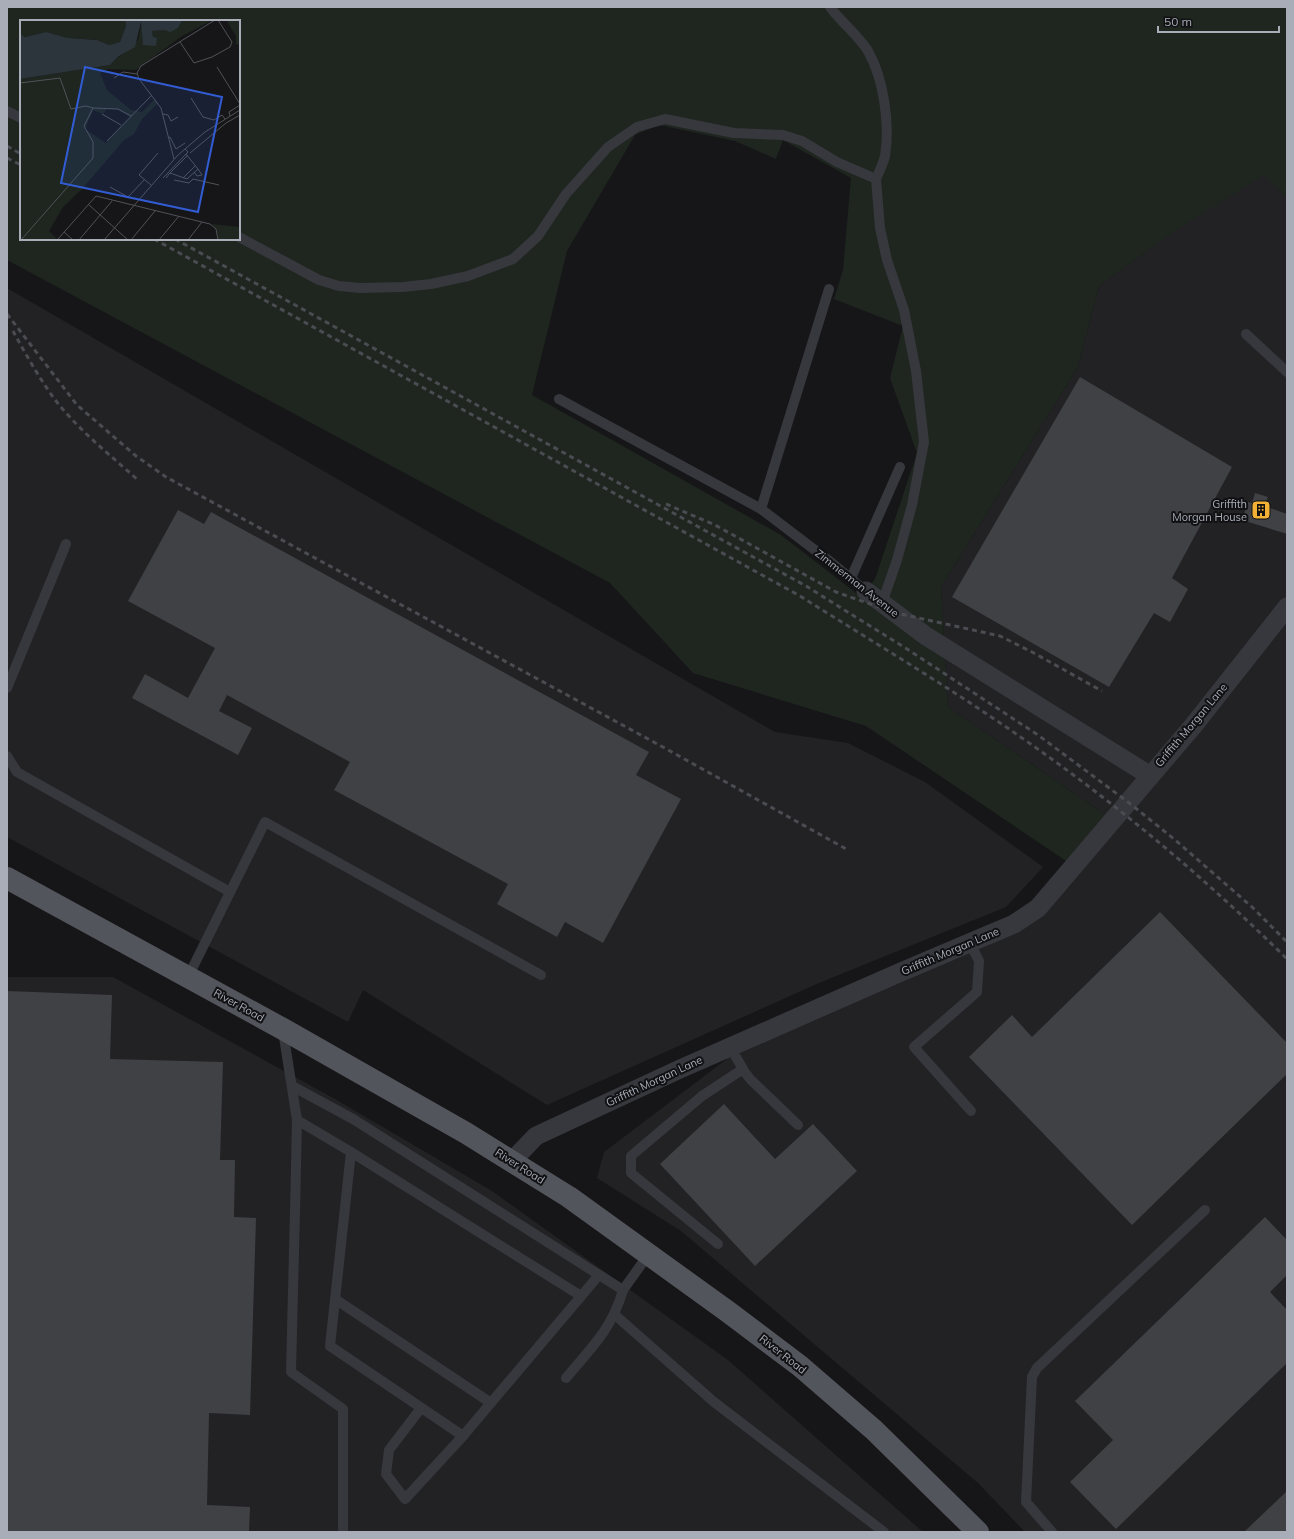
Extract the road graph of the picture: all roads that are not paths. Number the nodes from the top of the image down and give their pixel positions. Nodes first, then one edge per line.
1 (830, 7) edge
2 (7, 110) edge
3 (20, 117) edge
4 (876, 179) junction
5 (240, 238) edge
6 (829, 289) dead end
7 (1246, 334) dead end
8 (1287, 372) edge
9 (559, 399) dead end
10 (900, 467) dead end
11 (761, 509) junction
12 (66, 544) dead end
13 (851, 578) junction
14 (866, 591) joint
15 (882, 603) junction
16 (1287, 607) edge
17 (7, 688) edge
18 (7, 756) edge
19 (1149, 775) junction
20 (7, 878) edge
21 (230, 892) junction
22 (970, 943) junction
23 (541, 975) dead end
24 (188, 977) junction
25 (283, 1029) junction
26 (730, 1047) junction
27 (743, 1070) junction
28 (292, 1086) junction
29 (971, 1111) dead end
30 (297, 1120) junction
31 (798, 1125) dead end
32 (351, 1152) junction
33 (512, 1161) junction
34 (1205, 1210) dead end
35 (718, 1244) dead end
36 (648, 1255) junction
37 (599, 1275) junction
38 (623, 1290) junction
39 (581, 1296) junction
40 (335, 1299) junction
41 (615, 1315) junction
42 (566, 1378) dead end
43 (491, 1403) junction
44 (421, 1408) junction
45 (463, 1436) junction
46 (343, 1532) edge
47 (884, 1532) edge
48 (978, 1532) edge
49 (1052, 1532) edge

1 - 4 lane
2 - 3 lane
4 - 5 lane
4 - 15 lane
6 - 11 lane
7 - 8 lane
9 - 11 lane, Zimmerman Avenue
10 - 13 lane
11 - 13 lane, Zimmerman Avenue
12 - 17 lane
13 - 14 lane, Zimmerman Avenue
14 - 15 street, Zimmerman Avenue
15 - 19 street, Zimmerman Avenue
16 - 19 street, Griffith Morgan Lane
18 - 21 lane
19 - 22 street, Griffith Morgan Lane
20 - 24 main road, River Road
21 - 23 lane
21 - 24 lane
22 - 26 street, Griffith Morgan Lane
22 - 29 lane
24 - 25 main road, River Road
25 - 28 lane
25 - 33 main road, River Road
26 - 27 lane
26 - 33 street, Griffith Morgan Lane
27 - 31 lane
27 - 35 lane
28 - 30 lane
28 - 37 lane
30 - 32 lane
30 - 46 lane
32 - 39 lane
32 - 40 lane
33 - 36 main road, River Road
34 - 49 lane
36 - 38 lane
36 - 48 main road, River Road
37 - 38 lane
37 - 39 lane
38 - 41 lane
39 - 43 lane
40 - 43 lane
40 - 44 lane
41 - 42 lane
41 - 47 lane
43 - 45 lane
44 - 45 lane
44 - 45 lane

